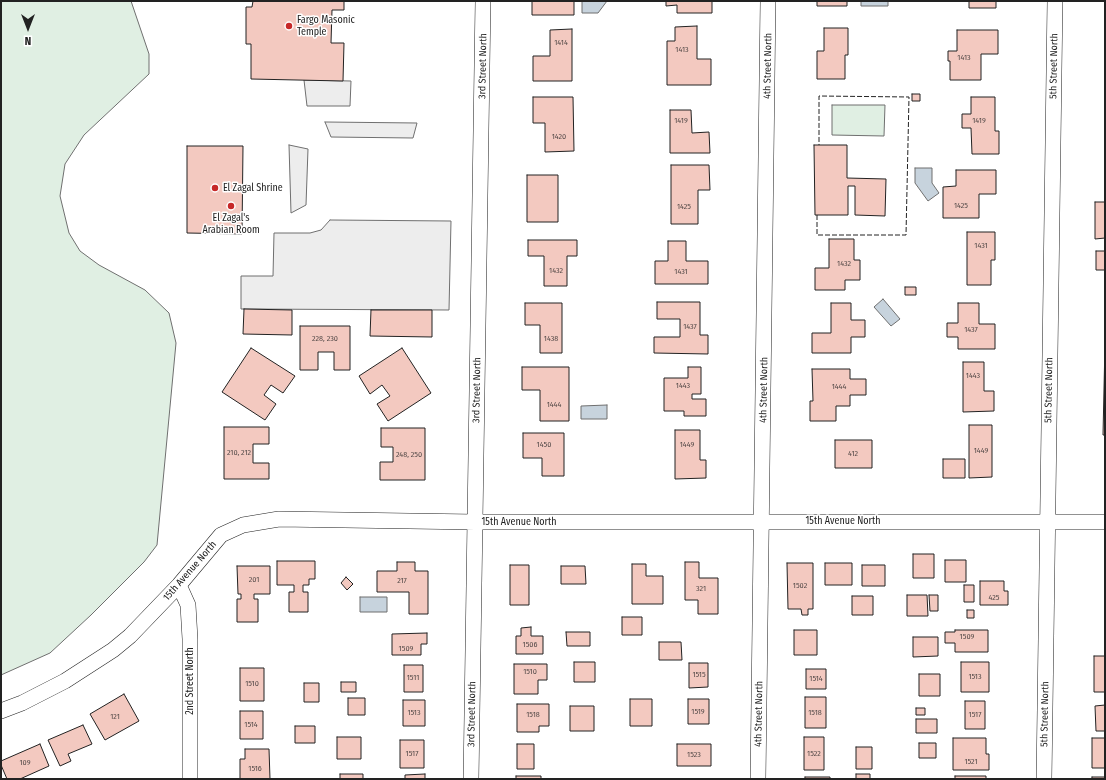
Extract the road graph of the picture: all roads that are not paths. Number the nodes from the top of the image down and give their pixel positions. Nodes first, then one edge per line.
1 (483, 1) edge
2 (768, 1) edge
3 (1055, 1) edge
4 (761, 521) junction
5 (475, 522) junction
6 (1047, 522) junction
7 (1105, 522) edge
8 (179, 585) junction
9 (1, 711) edge
10 (190, 779) edge
11 (471, 779) edge
12 (758, 779) edge
13 (1044, 779) edge

1 - 5 street, 3rd Street North
2 - 4 street, 4th Street North
3 - 6 street, 5th Street North
4 - 5 street, 15th Avenue North
4 - 6 street, 15th Avenue North
4 - 12 street, 4th Street North
5 - 8 street, 15th Avenue North
5 - 11 street, 3rd Street North
6 - 7 street, 15th Avenue North
6 - 13 street, 5th Street North
8 - 9 street, 15th Avenue North
8 - 10 street, 2nd Street North

